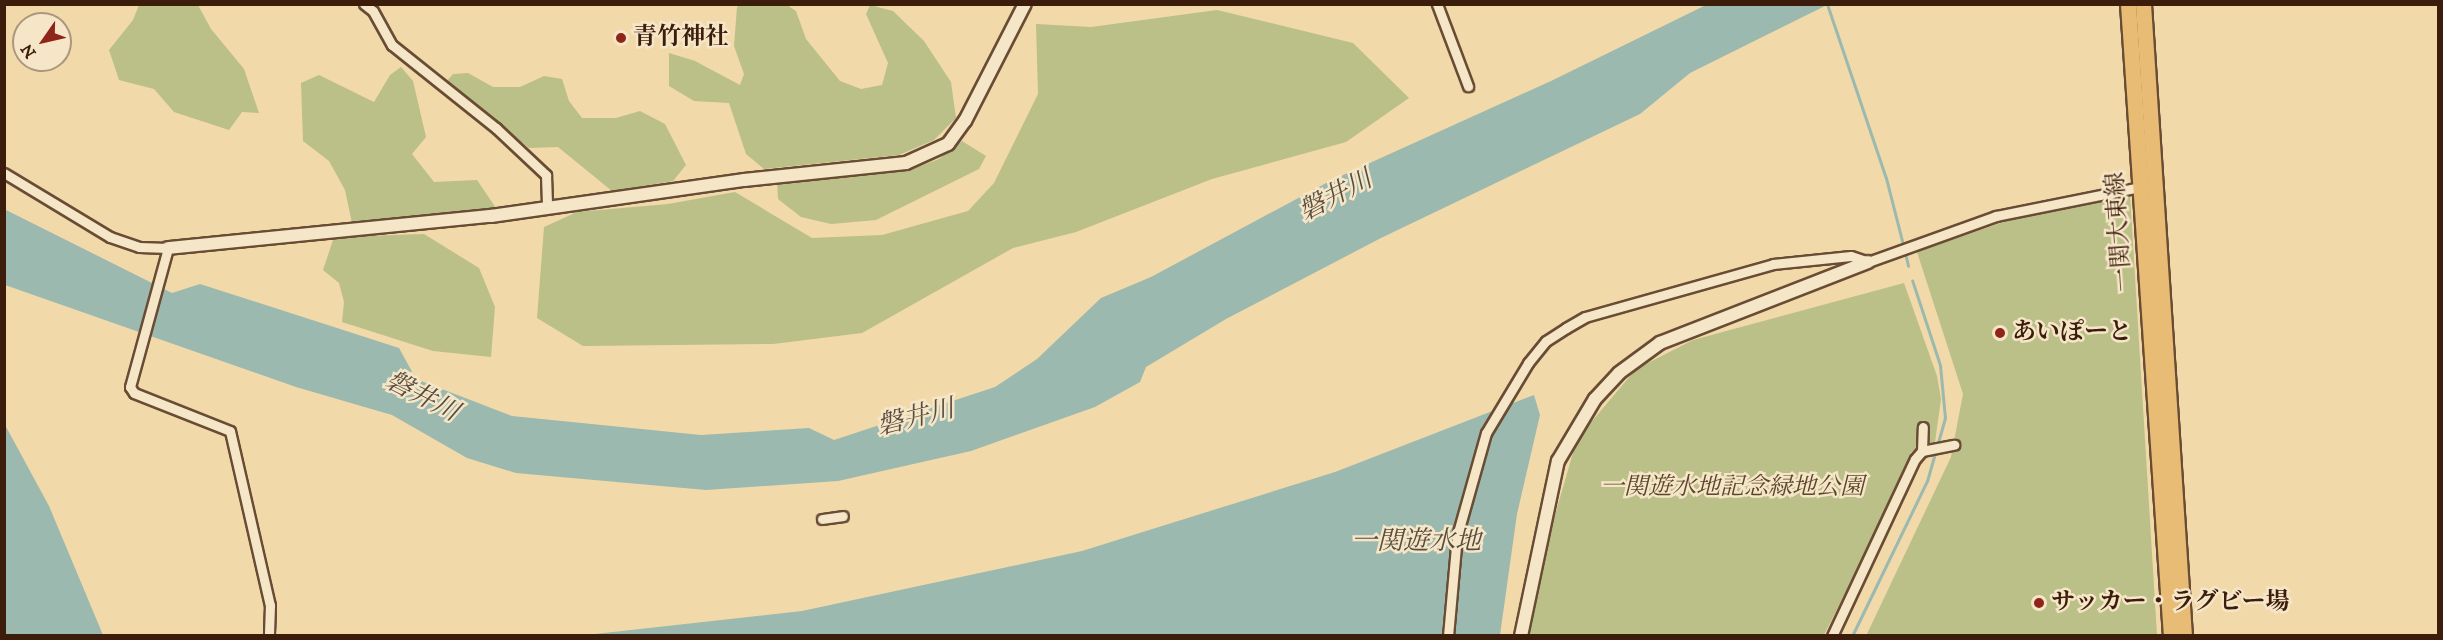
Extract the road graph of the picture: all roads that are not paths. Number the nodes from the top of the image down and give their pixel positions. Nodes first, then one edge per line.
1 (364, 4) edge
2 (1025, 4) edge
3 (1437, 4) edge
4 (2128, 4) edge
5 (2143, 4) edge
6 (1468, 86) dead end
7 (2146, 166) junction
8 (4, 174) edge
9 (2140, 187) junction
10 (548, 206) junction
11 (166, 253) junction
12 (1868, 262) junction
13 (1923, 427) dead end
14 (1954, 445) dead end
15 (1922, 451) junction
16 (843, 516) dead end
17 (822, 519) dead end
18 (269, 636) edge
19 (1448, 636) edge
20 (1521, 636) edge
21 (1832, 636) edge
22 (2171, 636) edge
23 (2184, 636) edge

1 - 10 street
2 - 10 street
3 - 6 street
4 - 7 main road, 一関大東線
5 - 7 main road, 一関大東線
7 - 9 main road, 一関大東線
7 - 23 main road, 一関大東線
8 - 11 street
9 - 12 street
9 - 22 main road, 一関大東線
10 - 11 street
11 - 18 street
12 - 19 street
12 - 20 street
13 - 15 street
14 - 15 street
15 - 21 street
16 - 17 street

